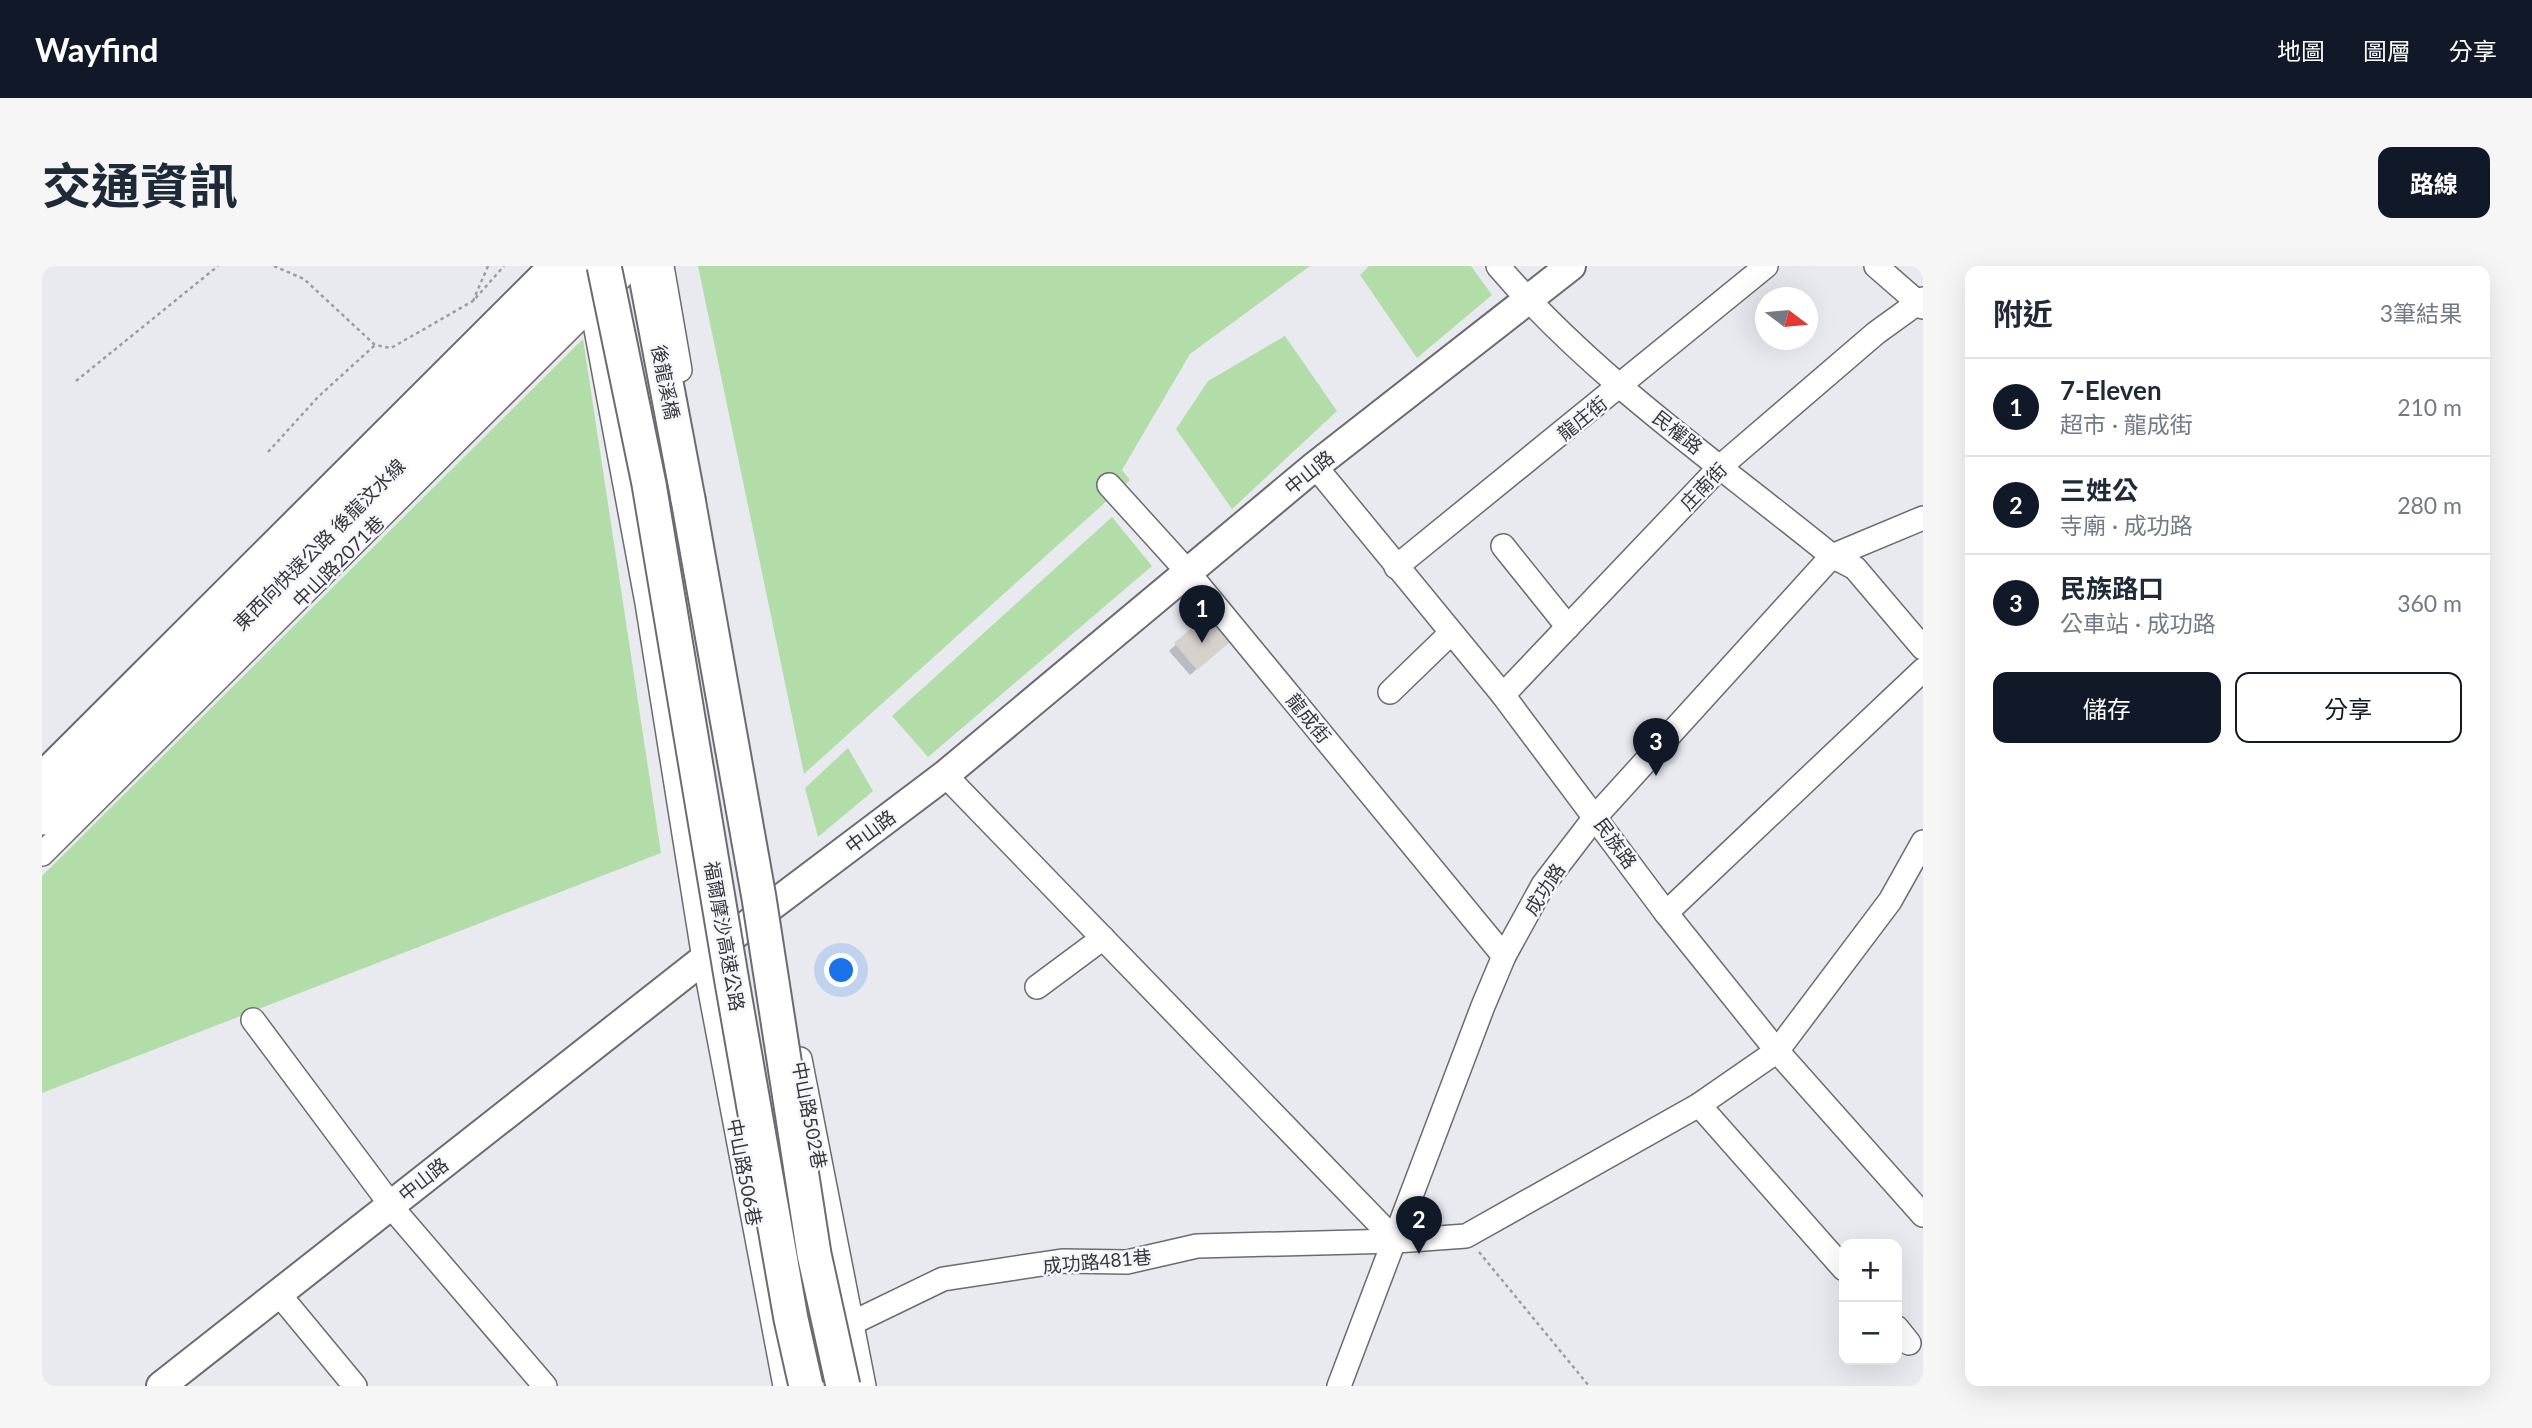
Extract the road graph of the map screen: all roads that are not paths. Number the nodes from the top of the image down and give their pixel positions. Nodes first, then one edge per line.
1 (557, 266) edge
2 (592, 266) edge
3 (604, 266) edge
4 (632, 266) edge
5 (644, 266) edge
6 (662, 266) edge
7 (1499, 266) edge
8 (1571, 266) edge
9 (1766, 266) edge
10 (1876, 266) edge
11 (1529, 301) junction
12 (1922, 303) edge
13 (593, 308) junction
14 (1621, 386) junction
15 (1315, 466) junction
16 (1721, 466) junction
17 (649, 484) joint
18 (1109, 485) dead end
19 (688, 499) joint
20 (1923, 518) edge
21 (1503, 546) dead end
22 (1832, 556) junction
23 (1396, 567) junction
24 (1187, 571) junction
25 (1568, 627) junction
26 (1451, 633) junction
27 (1923, 648) edge
28 (1923, 670) edge
29 (1391, 692) dead end
30 (1503, 695) junction
31 (945, 775) junction
32 (42, 780) edge
33 (1596, 816) junction
34 (42, 818) edge
35 (1923, 842) edge
36 (42, 854) edge
37 (770, 907) junction
38 (1666, 913) junction
39 (1103, 938) junction
40 (1504, 956) junction
41 (704, 959) junction
42 (1037, 987) dead end
43 (253, 1020) dead end
44 (1777, 1051) junction
45 (1699, 1105) junction
46 (391, 1204) junction
47 (1923, 1215) edge
48 (1396, 1241) junction
49 (1839, 1263) edge
50 (278, 1293) junction
51 (854, 1326) junction
52 (161, 1386) edge
53 (355, 1386) edge
54 (545, 1386) edge
55 (785, 1386) edge
56 (806, 1386) edge
57 (843, 1386) edge
58 (864, 1386) edge
59 (872, 1386) edge
60 (1339, 1386) edge

1 - 32 highway, 東西向快速公路 後龍汶水線
2 - 34 highway, 東西向快速公路 後龍汶水線
3 - 17 highway, 後龍溪橋, bridge
4 - 13 street, 中山路2071巷
5 - 19 highway, 後龍溪橋
6 - 37 street, 中山路502巷
7 - 11 street, 民權路
8 - 11 main road, 中山路
9 - 14 street, 龍庄街
10 - 12 street
11 - 14 street, 民權路
11 - 15 main road, 中山路
12 - 16 street, 庄南街
13 - 36 street, 中山路2071巷
13 - 41 street, 中山路506巷
14 - 16 street, 民權路
14 - 23 street, 龍庄街
15 - 23 street, 民族路
15 - 24 main road, 中山路
16 - 22 street, 民權路
16 - 25 street, 庄南街
17 - 56 highway, 福爾摩沙高速公路, bridge
18 - 24 street, 龍成街
19 - 57 highway, 福爾摩沙高速公路, bridge
20 - 22 street, 成功路
21 - 25 street
22 - 27 street, 民權路
22 - 33 street, 成功路
23 - 26 street, 民族路
24 - 31 main road, 中山路
24 - 40 street, 龍成街
25 - 30 street, 庄南街
26 - 29 street
26 - 30 street, 民族路
28 - 38 street
30 - 33 street, 民族路
31 - 37 main road, 中山路
31 - 39 street
33 - 38 street, 民族路
33 - 40 street, 成功路
35 - 44 street
37 - 41 main road, 中山路
37 - 51 street, 中山路502巷
38 - 44 street, 民族路
39 - 42 street
39 - 48 street
40 - 48 street, 成功路
41 - 46 main road, 中山路
41 - 55 street, 中山路506巷
43 - 46 street
44 - 45 street
44 - 47 street, 民族路
45 - 48 street, 成功路481巷
45 - 49 street
46 - 50 main road, 中山路
46 - 54 street
48 - 51 street, 成功路481巷
48 - 60 street, 成功路
50 - 52 main road, 中山路
50 - 53 street
51 - 55 street, 成功路481巷
51 - 58 street
51 - 59 street

